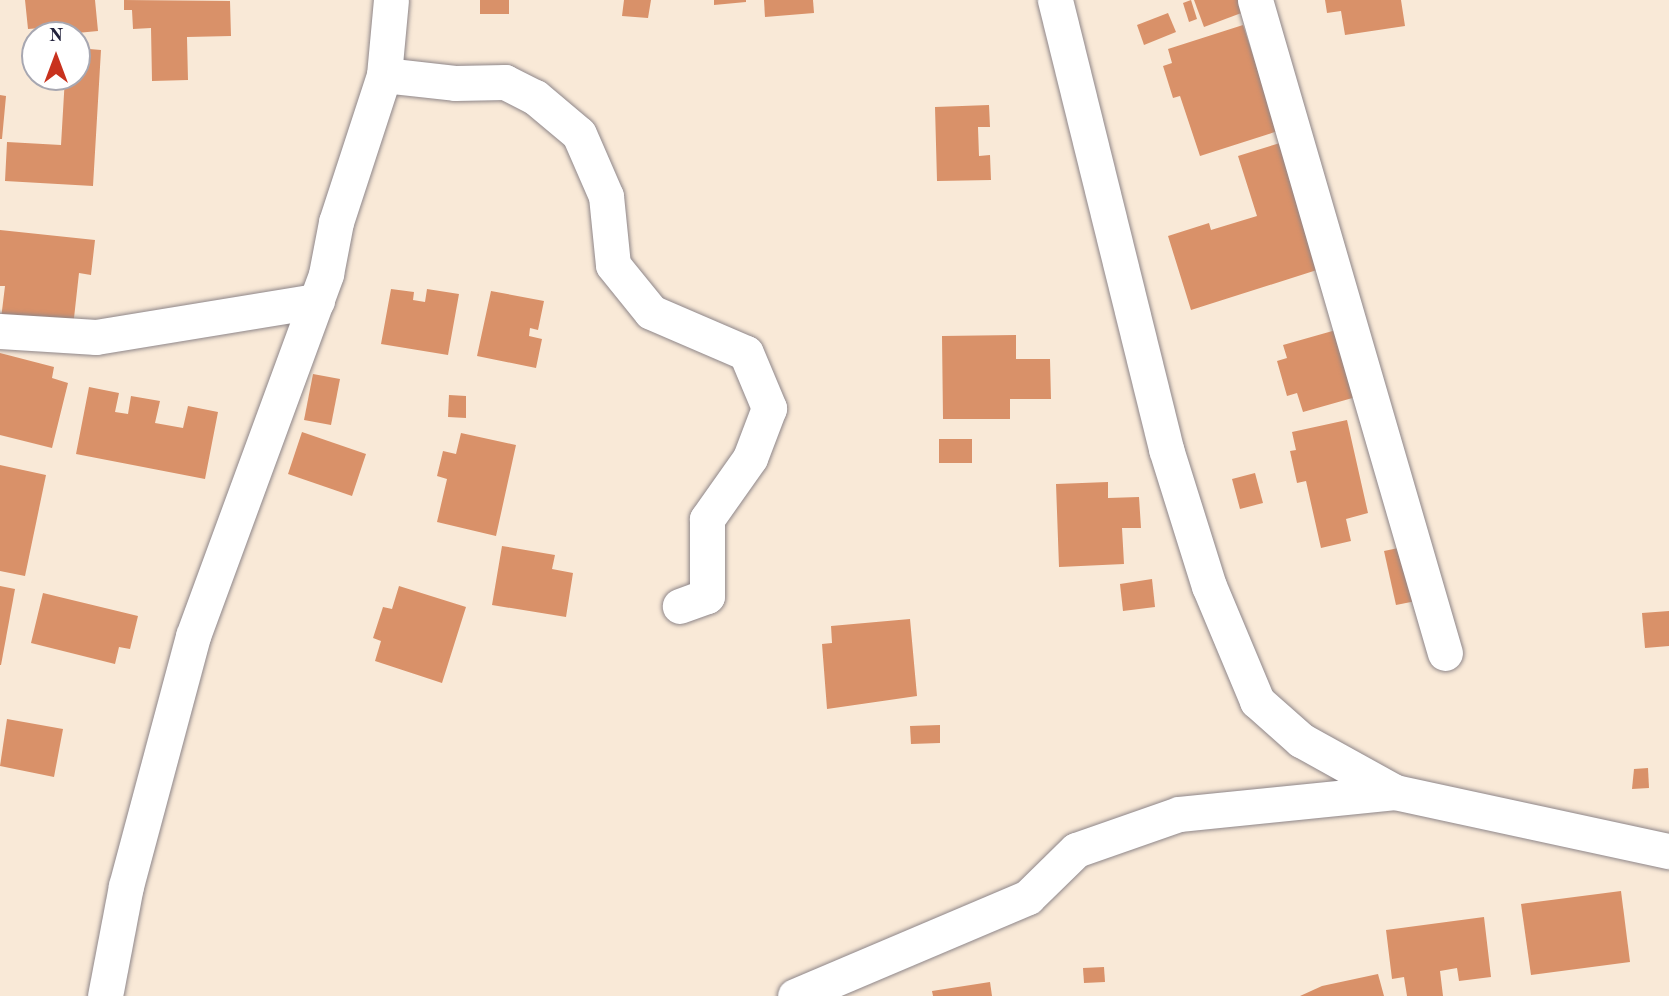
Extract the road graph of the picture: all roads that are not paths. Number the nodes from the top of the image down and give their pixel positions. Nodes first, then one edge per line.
1 (391, 0) edge
2 (1055, 0) edge
3 (1255, 0) edge
4 (384, 75) junction
5 (317, 301) junction
6 (0, 331) edge
7 (680, 606) dead end
8 (1445, 653) dead end
9 (1395, 792) junction
10 (1669, 851) edge
11 (105, 996) edge
12 (796, 996) edge

1 - 4 street
2 - 9 street
3 - 8 street
4 - 5 street
4 - 7 street
5 - 6 street
5 - 11 street
9 - 10 street
9 - 12 street

